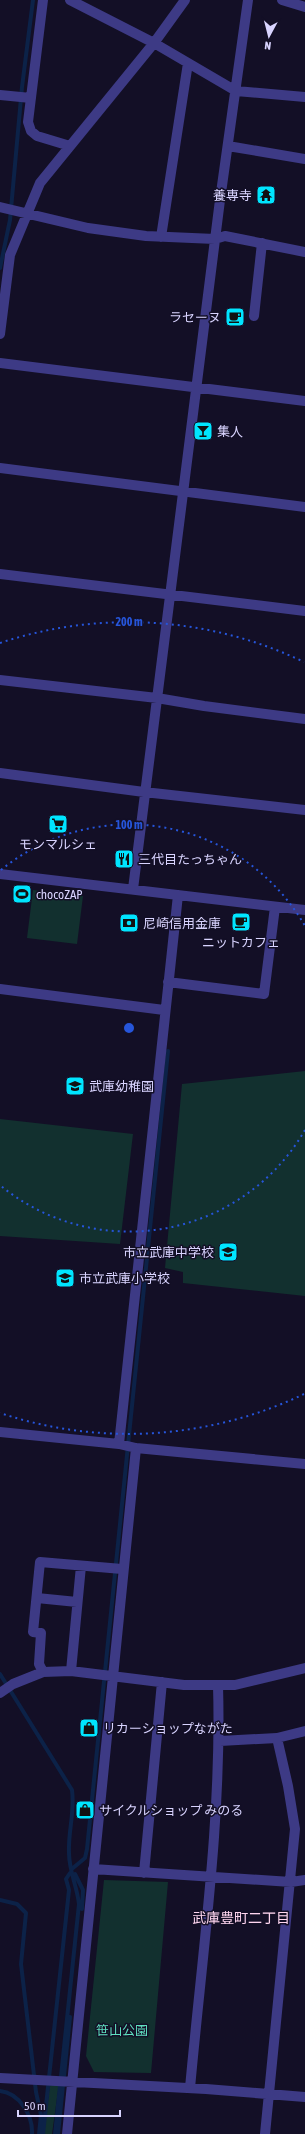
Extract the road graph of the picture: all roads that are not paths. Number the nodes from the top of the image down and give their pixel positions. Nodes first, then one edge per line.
1 (44, 0) edge
2 (70, 0) edge
3 (185, 0) edge
4 (248, 0) edge
5 (282, 0) edge
6 (305, 7) edge
7 (154, 42) junction
8 (188, 63) junction
9 (236, 91) junction
10 (0, 95) edge
11 (305, 97) edge
12 (25, 98) junction
13 (70, 146) junction
14 (228, 146) junction
15 (305, 159) edge
16 (0, 208) edge
17 (26, 213) junction
18 (161, 237) junction
19 (215, 239) junction
20 (262, 243) junction
21 (305, 252) edge
22 (1, 315) edge
23 (254, 316) dead end
24 (0, 334) edge
25 (0, 363) edge
26 (196, 387) junction
27 (305, 401) edge
28 (0, 468) edge
29 (183, 491) junction
30 (305, 507) edge
31 (0, 574) edge
32 (170, 594) junction
33 (305, 611) edge
34 (0, 680) edge
35 (157, 698) junction
36 (305, 719) edge
37 (0, 773) edge
38 (144, 792) junction
39 (305, 810) edge
40 (0, 874) edge
41 (134, 889) junction
42 (178, 895) junction
43 (275, 907) junction
44 (305, 910) edge
45 (168, 982) junction
46 (0, 989) edge
47 (164, 1010) junction
48 (0, 1432) edge
49 (119, 1444) junction
50 (136, 1448) junction
51 (305, 1464) edge
52 (81, 1566) junction
53 (122, 1569) junction
54 (37, 1598) junction
55 (77, 1602) junction
56 (305, 1668) edge
57 (71, 1671) junction
58 (43, 1672) junction
59 (112, 1676) junction
60 (162, 1682) junction
61 (218, 1685) junction
62 (0, 1693) edge
63 (305, 1730) edge
64 (277, 1738) junction
65 (220, 1741) junction
66 (92, 1869) junction
67 (144, 1873) junction
68 (210, 1876) junction
69 (305, 1880) edge
70 (291, 1882) junction
71 (0, 2078) edge
72 (51, 2080) junction
73 (190, 2088) junction
74 (268, 2094) junction
75 (305, 2097) edge
76 (67, 2134) edge
77 (265, 2134) edge

1 - 12 street
2 - 7 street
3 - 7 street
4 - 9 street
5 - 6 street
7 - 8 street
7 - 13 street
8 - 9 street
8 - 18 street
9 - 11 street
9 - 14 street
10 - 12 street
12 - 13 street
13 - 17 street
14 - 15 street
14 - 19 street
16 - 17 street
17 - 18 street
17 - 22 street
18 - 19 street
19 - 20 street
19 - 26 street
20 - 21 street
20 - 23 street
22 - 24 street
25 - 26 street
26 - 27 street
26 - 29 street
28 - 29 street
29 - 30 street
29 - 32 street
31 - 32 street
32 - 33 street
32 - 35 street
34 - 35 street
35 - 36 street
35 - 38 street
37 - 38 street
38 - 39 street
38 - 41 street
40 - 41 street
41 - 42 street
42 - 43 street
42 - 45 street
43 - 44 street
43 - 45 street
45 - 47 street
46 - 47 street
47 - 49 street
48 - 49 street
49 - 50 street
50 - 51 street
50 - 53 street
52 - 53 street
52 - 54 street
52 - 55 street
53 - 59 street
54 - 55 street
54 - 58 street
55 - 57 street
56 - 61 street
57 - 58 street
57 - 59 street
58 - 62 street
59 - 60 street
59 - 66 street
60 - 61 street
60 - 67 street
61 - 65 street
63 - 64 street
64 - 65 street
64 - 70 street
65 - 68 street
66 - 67 street
66 - 72 street
67 - 68 street
68 - 70 street
68 - 73 street
69 - 70 street
70 - 74 street
71 - 72 street
72 - 73 street
72 - 76 street
73 - 74 street
74 - 75 street
74 - 77 street

